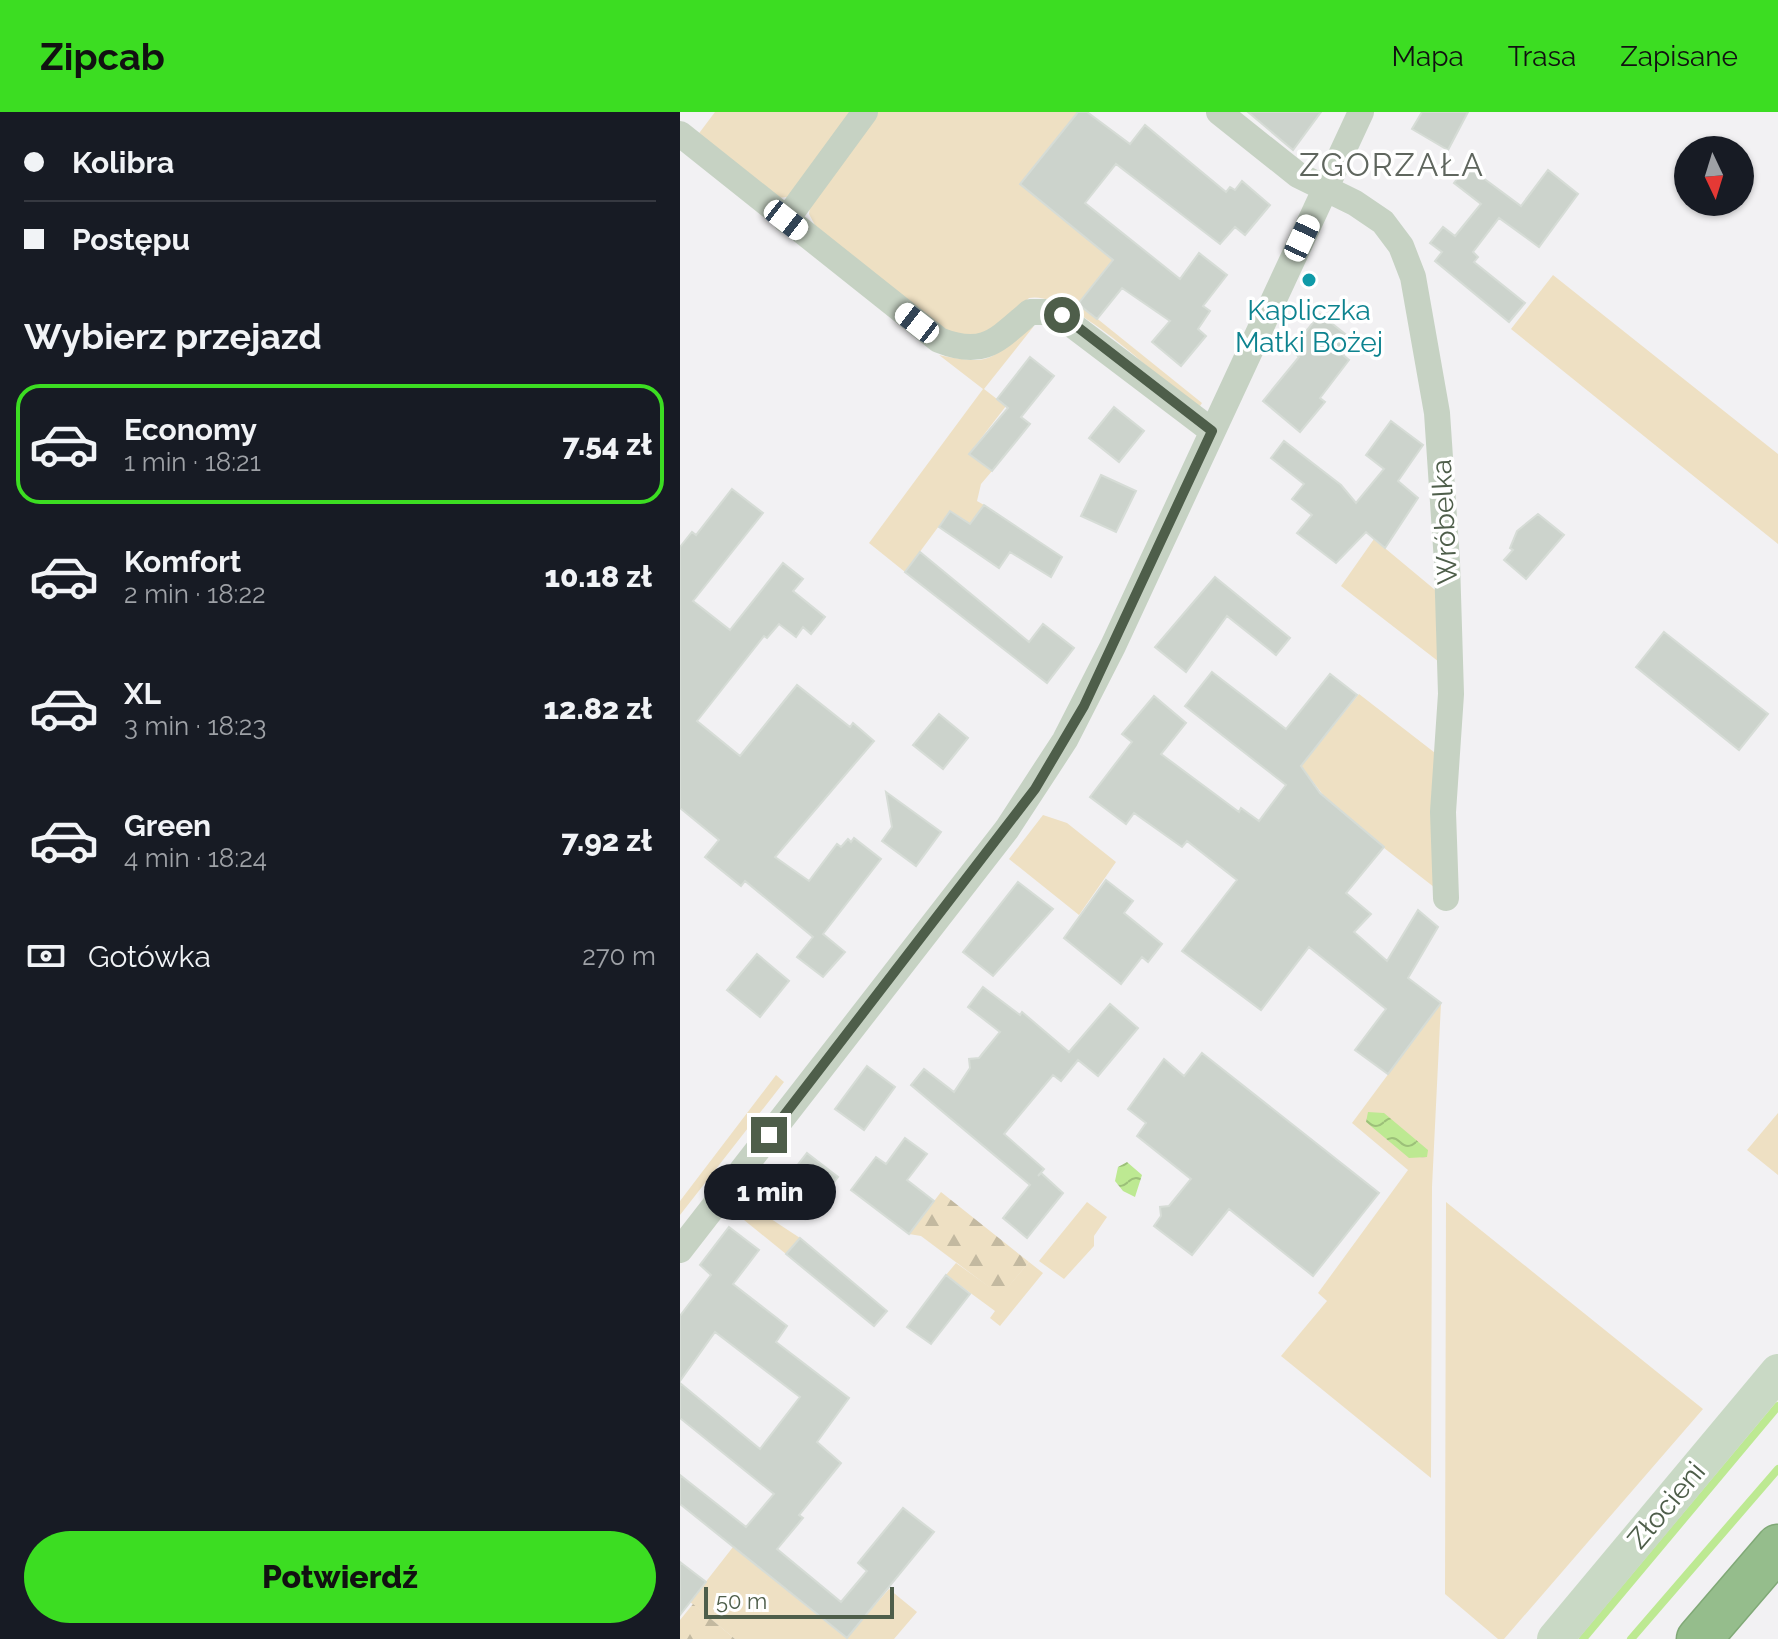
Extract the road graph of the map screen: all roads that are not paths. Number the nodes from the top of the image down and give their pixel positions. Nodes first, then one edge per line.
1 (865, 112) edge
2 (1219, 112) edge
3 (1361, 112) edge
4 (680, 134) edge
5 (1325, 190) junction
6 (786, 220) junction
7 (1212, 431) junction
8 (1446, 898) dead end
9 (680, 1250) edge
10 (1778, 1372) edge
11 (1778, 1547) edge
12 (1555, 1639) edge
13 (1699, 1639) edge

1 - 6 street
2 - 5 street, Wróbelka
3 - 5 street
4 - 6 street
5 - 7 street
5 - 8 street, Wróbelka
6 - 7 street
7 - 9 street
10 - 12 street, Złocieni
11 - 13 highway

